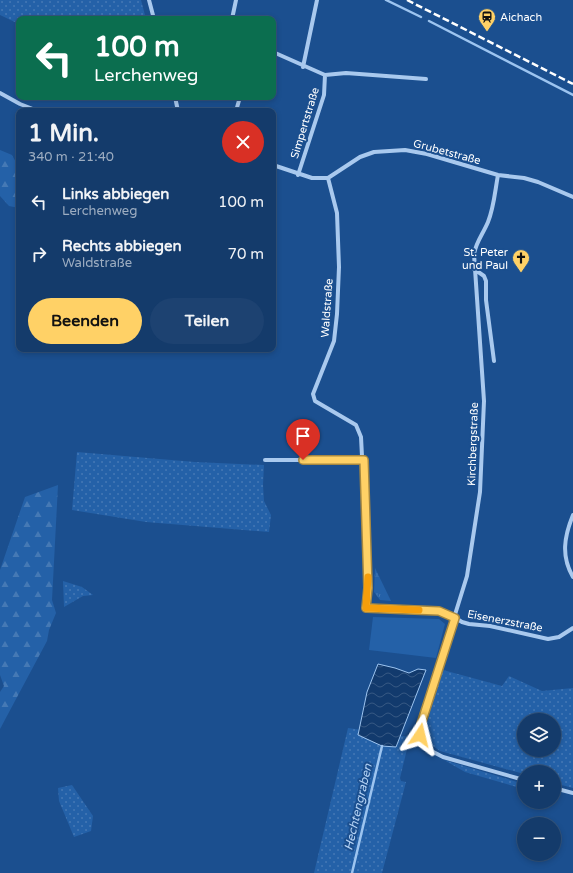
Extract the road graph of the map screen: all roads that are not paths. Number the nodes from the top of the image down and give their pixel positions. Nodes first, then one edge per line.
1 (149, 0) edge
2 (236, 0) edge
3 (317, 0) edge
4 (153, 16) edge
5 (233, 16) edge
6 (276, 53) edge
7 (304, 67) junction
8 (325, 75) junction
9 (426, 79) dead end
10 (0, 93) edge
11 (30, 108) edge
12 (276, 166) edge
13 (298, 175) junction
14 (498, 175) junction
15 (328, 178) junction
16 (573, 197) edge
17 (474, 269) junction
18 (494, 361) dead end
19 (265, 460) dead end
20 (364, 460) junction
21 (573, 515) edge
22 (573, 577) edge
23 (366, 608) joint
24 (455, 618) junction
25 (573, 628) edge
26 (517, 778) edge
27 (561, 790) edge
28 (573, 793) edge

1 - 4 street
2 - 5 street
3 - 7 street
6 - 7 street, Simpertstraße
7 - 8 street, Simpertstraße
8 - 9 street, Simpertstraße
8 - 13 street, Simpertstraße
10 - 11 street
12 - 13 street
13 - 15 street
14 - 15 street, Grubetstraße
14 - 16 street, Grubetstraße
14 - 17 street, Kirchbergstraße
15 - 20 street, Waldstraße
17 - 18 street
17 - 24 street, Kirchbergstraße
19 - 20 street
20 - 23 street, Waldstraße
21 - 22 street
23 - 24 street, Eisenerzstraße
24 - 25 street, Eisenerzstraße
24 - 26 street, Kirchbergstraße
27 - 28 street

